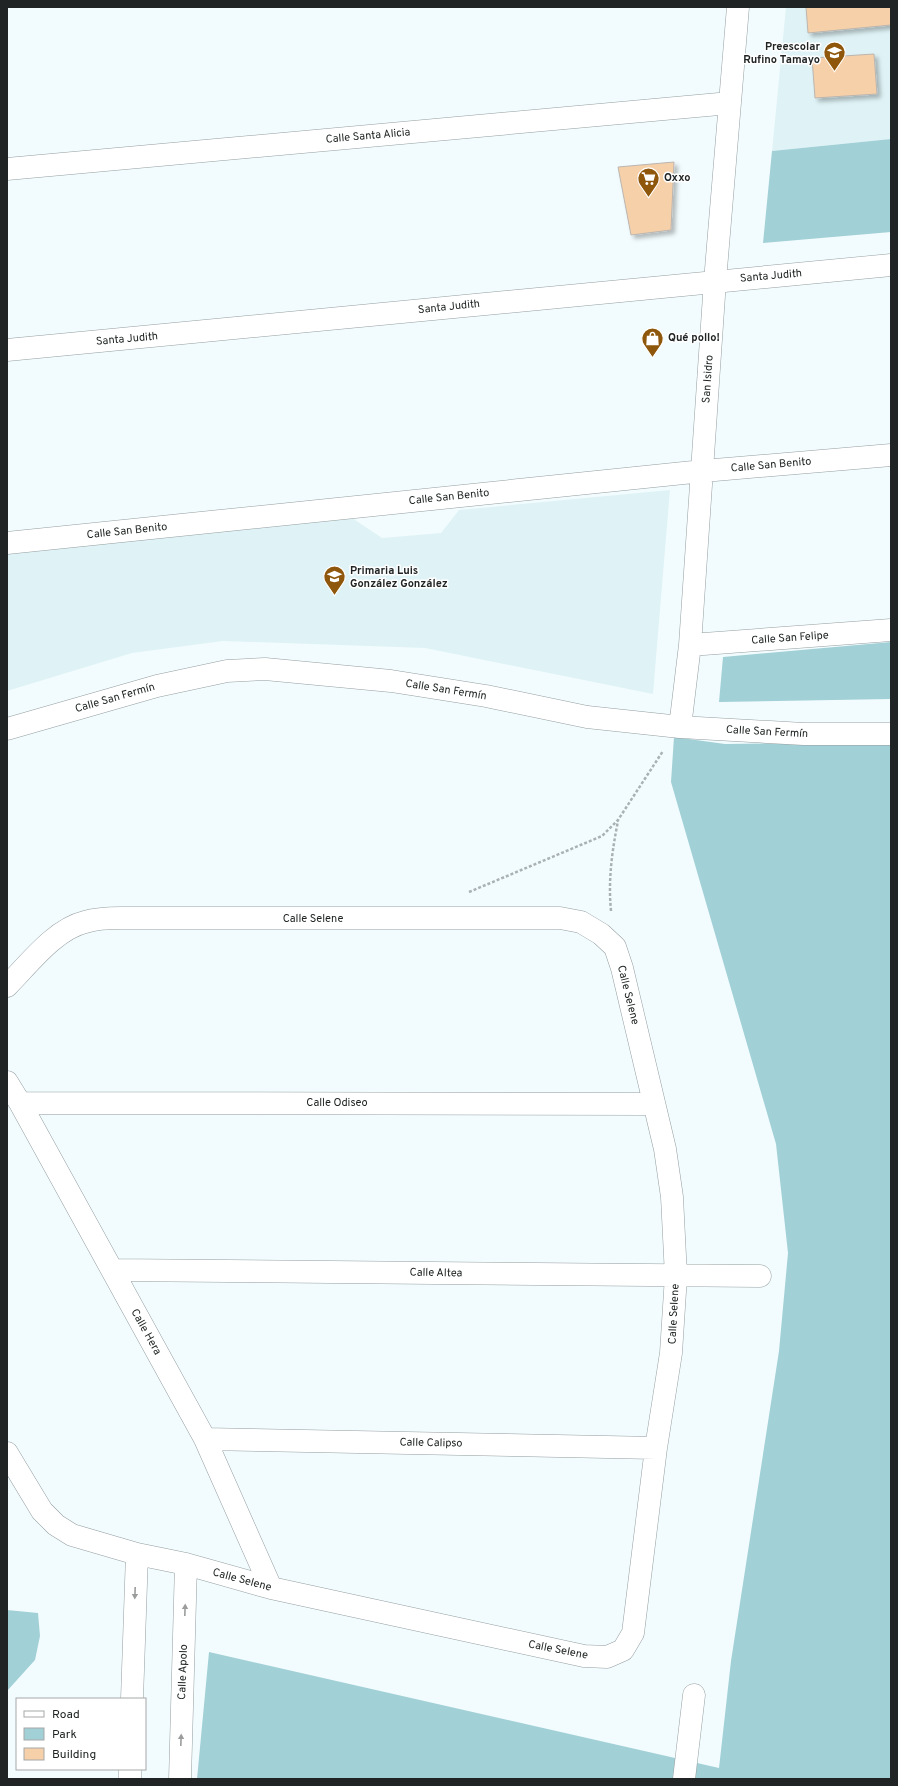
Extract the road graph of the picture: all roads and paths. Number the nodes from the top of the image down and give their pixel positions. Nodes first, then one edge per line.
1 (738, 7) edge
2 (730, 103) junction
3 (7, 169) edge
4 (891, 265) edge
5 (714, 281) junction
6 (7, 350) edge
7 (891, 455) edge
8 (703, 471) junction
9 (7, 543) edge
10 (891, 630) edge
11 (690, 646) junction
12 (680, 727) junction
13 (7, 729) edge
14 (891, 734) edge
15 (618, 820) junction
16 (465, 894) dead end
17 (615, 946) junction
18 (7, 986) edge
19 (7, 1082) edge
20 (20, 1103) junction
21 (654, 1104) junction
22 (112, 1270) junction
23 (676, 1276) junction
24 (760, 1276) dead end
25 (205, 1439) junction
26 (656, 1448) junction
27 (7, 1452) edge
28 (137, 1554) junction
29 (186, 1564) junction
30 (271, 1588) junction
31 (694, 1695) dead end
32 (132, 1698) edge
33 (180, 1779) edge
34 (684, 1779) edge

1 - 2 street, San Isidro
2 - 3 street, Calle Santa Alicia
2 - 5 street, San Isidro
4 - 5 street, Santa Judith
5 - 6 street, Santa Judith
5 - 8 street, San Isidro
7 - 8 street, Calle San Benito
8 - 9 street, Calle San Benito
8 - 11 street, San Isidro
10 - 11 street, Calle San Felipe
11 - 12 street, San Isidro
12 - 13 street, Calle San Fermín
12 - 14 street, Calle San Fermín
12 - 15 path
15 - 16 path
15 - 17 path
17 - 18 street, Calle Selene
17 - 21 street, Calle Selene
19 - 20 street, Calle Hera
20 - 21 street, Calle Odiseo
20 - 22 street, Calle Hera
21 - 23 street, Calle Selene
22 - 23 street, Calle Altea
22 - 25 street, Calle Hera
23 - 24 street, Calle Altea
23 - 26 street, Calle Selene
25 - 26 street, Calle Calipso
25 - 30 street, Calle Hera
26 - 30 street, Calle Selene
27 - 28 street, Calle Selene
28 - 29 street, Calle Selene
28 -> 32 street
29 - 30 street, Calle Selene
33 -> 29 street, Calle Apolo
31 - 34 street

